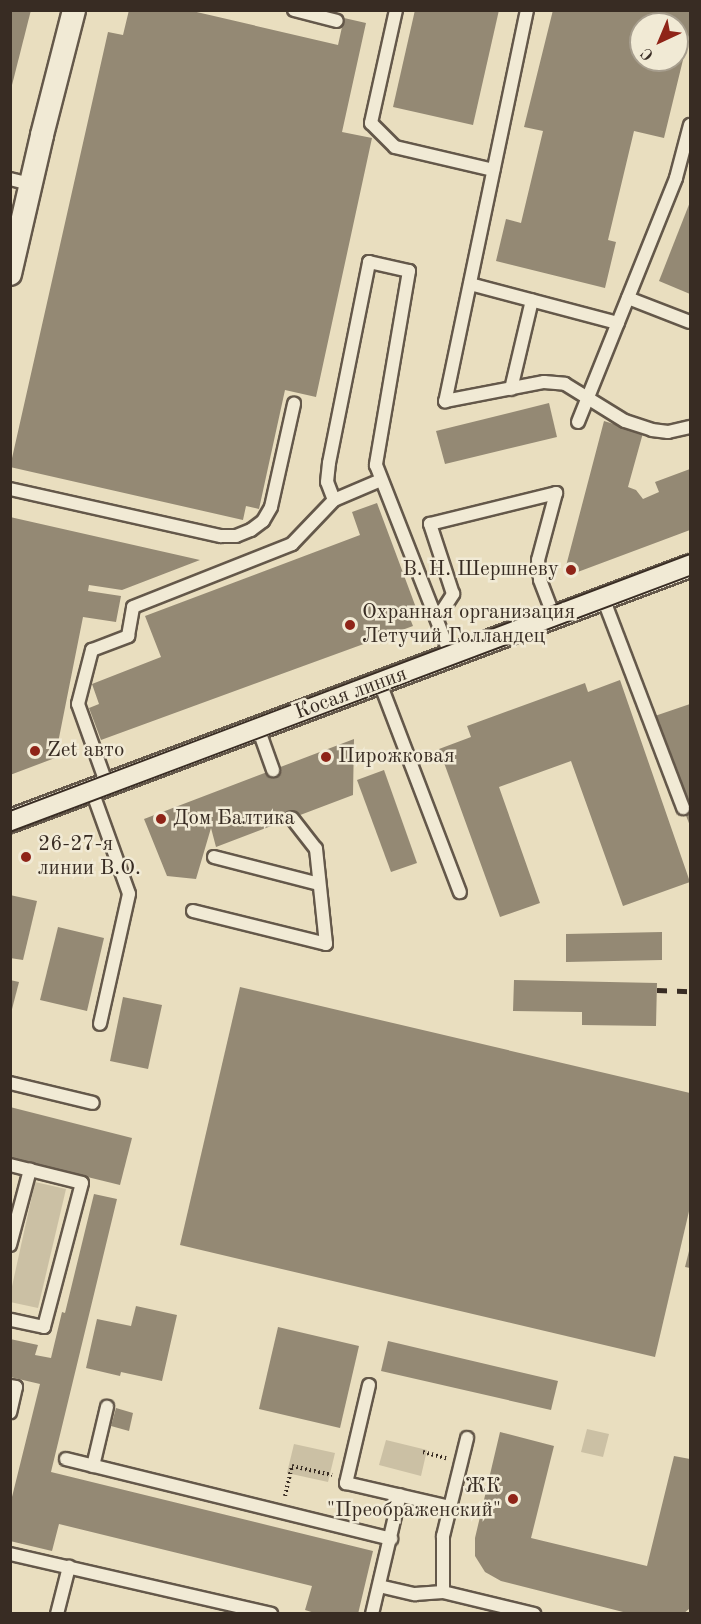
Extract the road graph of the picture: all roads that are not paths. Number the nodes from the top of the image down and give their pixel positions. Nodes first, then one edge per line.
1 (74, 10) edge
2 (294, 10) edge
3 (396, 10) edge
4 (527, 10) edge
5 (337, 21) dead end
6 (690, 125) edge
7 (493, 171) junction
8 (20, 182) edge
9 (10, 274) edge
10 (470, 284) junction
11 (628, 298) junction
12 (532, 300) junction
13 (690, 322) edge
14 (618, 323) junction
15 (512, 389) junction
16 (588, 396) junction
17 (294, 404) dead end
18 (578, 422) dead end
19 (690, 427) edge
20 (381, 480) junction
21 (10, 489) edge
22 (333, 500) junction
23 (690, 566) edge
24 (603, 598) junction
25 (554, 617) junction
26 (437, 619) junction
27 (451, 656) junction
28 (380, 683) junction
29 (258, 728) junction
30 (273, 770) dead end
31 (99, 788) junction
32 (683, 808) dead end
33 (292, 819) dead end
34 (10, 821) edge
35 (214, 857) dead end
36 (320, 884) junction
37 (460, 892) dead end
38 (194, 911) dead end
39 (100, 1024) dead end
40 (10, 1083) edge
41 (93, 1103) dead end
42 (10, 1165) edge
43 (30, 1170) junction
44 (10, 1245) edge
45 (11, 1320) edge
46 (369, 1385) dead end
47 (10, 1386) edge
48 (107, 1407) dead end
49 (10, 1412) edge
50 (467, 1438) dead end
51 (66, 1459) dead end
52 (93, 1466) junction
53 (400, 1496) junction
54 (450, 1506) junction
55 (391, 1539) junction
56 (10, 1554) edge
57 (69, 1567) junction
58 (379, 1586) junction
59 (443, 1592) junction
60 (57, 1614) edge
61 (271, 1614) edge
62 (372, 1614) edge
63 (534, 1614) edge

1 - 8 street
2 - 5 lane
3 - 7 lane
4 - 7 lane
6 - 11 lane
7 - 10 lane
8 - 9 street
10 - 12 lane
10 - 15 lane
11 - 13 lane
11 - 14 lane
12 - 14 lane
12 - 15 lane
14 - 16 lane
15 - 16 lane
16 - 18 lane
16 - 19 lane
17 - 21 lane
20 - 22 lane
20 - 22 lane
20 - 26 lane
22 - 31 lane
23 - 24 street, Косая линия
24 - 25 street, Косая линия
24 - 32 lane
25 - 26 lane
25 - 27 street, Косая линия
26 - 27 lane
27 - 28 street, Косая линия
28 - 29 street, Косая линия
28 - 37 lane
29 - 30 lane
29 - 31 street, Косая линия
31 - 34 street, Косая линия
31 - 39 lane
33 - 36 lane
35 - 36 lane
36 - 38 lane
40 - 41 lane
42 - 43 lane
43 - 44 lane
43 - 45 lane
46 - 53 lane
47 - 49 lane
48 - 52 lane
50 - 54 lane
51 - 52 lane
52 - 55 lane
53 - 54 lane
53 - 55 lane
54 - 59 lane
55 - 58 lane
56 - 57 lane
57 - 60 lane
57 - 61 lane
58 - 59 lane
58 - 62 lane
59 - 63 lane

